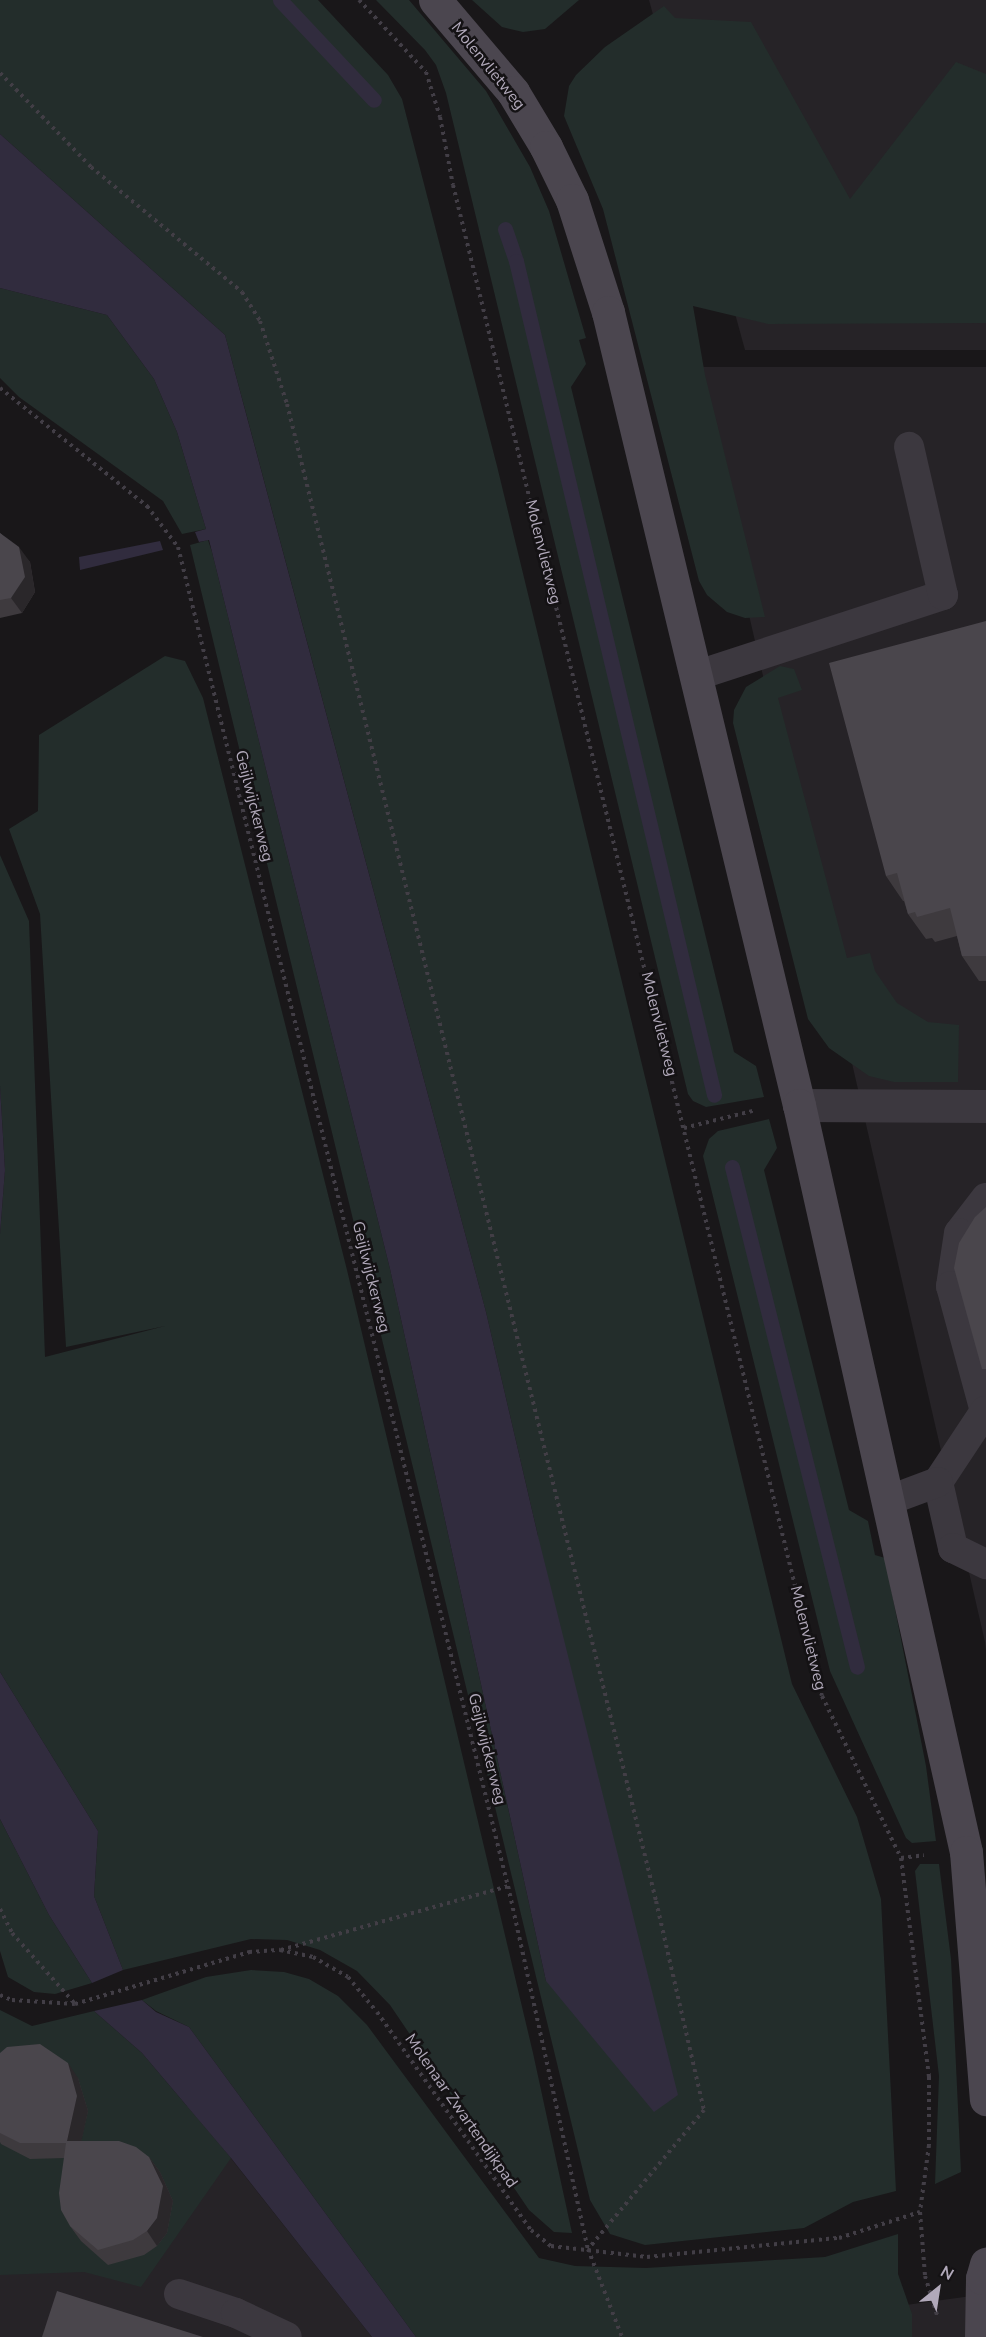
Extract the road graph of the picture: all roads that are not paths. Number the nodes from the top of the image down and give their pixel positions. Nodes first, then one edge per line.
1 (435, 0) edge
2 (909, 447) dead end
3 (695, 676) junction
4 (800, 1105) junction
5 (986, 1106) edge
6 (986, 1198) edge
7 (938, 1482) junction
8 (887, 1501) junction
9 (986, 1564) edge
10 (976, 1853) edge
11 (986, 2099) edge
12 (986, 2264) edge
13 (179, 2294) dead end
14 (287, 2337) edge
15 (981, 2337) edge

1 - 3 street, Molenvlietweg
2 - 3 lane
3 - 4 street, Molenvlietweg
4 - 5 street
4 - 8 street, Molenvlietweg
6 - 7 lane
7 - 8 lane
7 - 9 lane
8 - 10 street, Molenvlietweg
10 - 11 street, Molenvlietweg
12 - 15 street
13 - 14 lane

